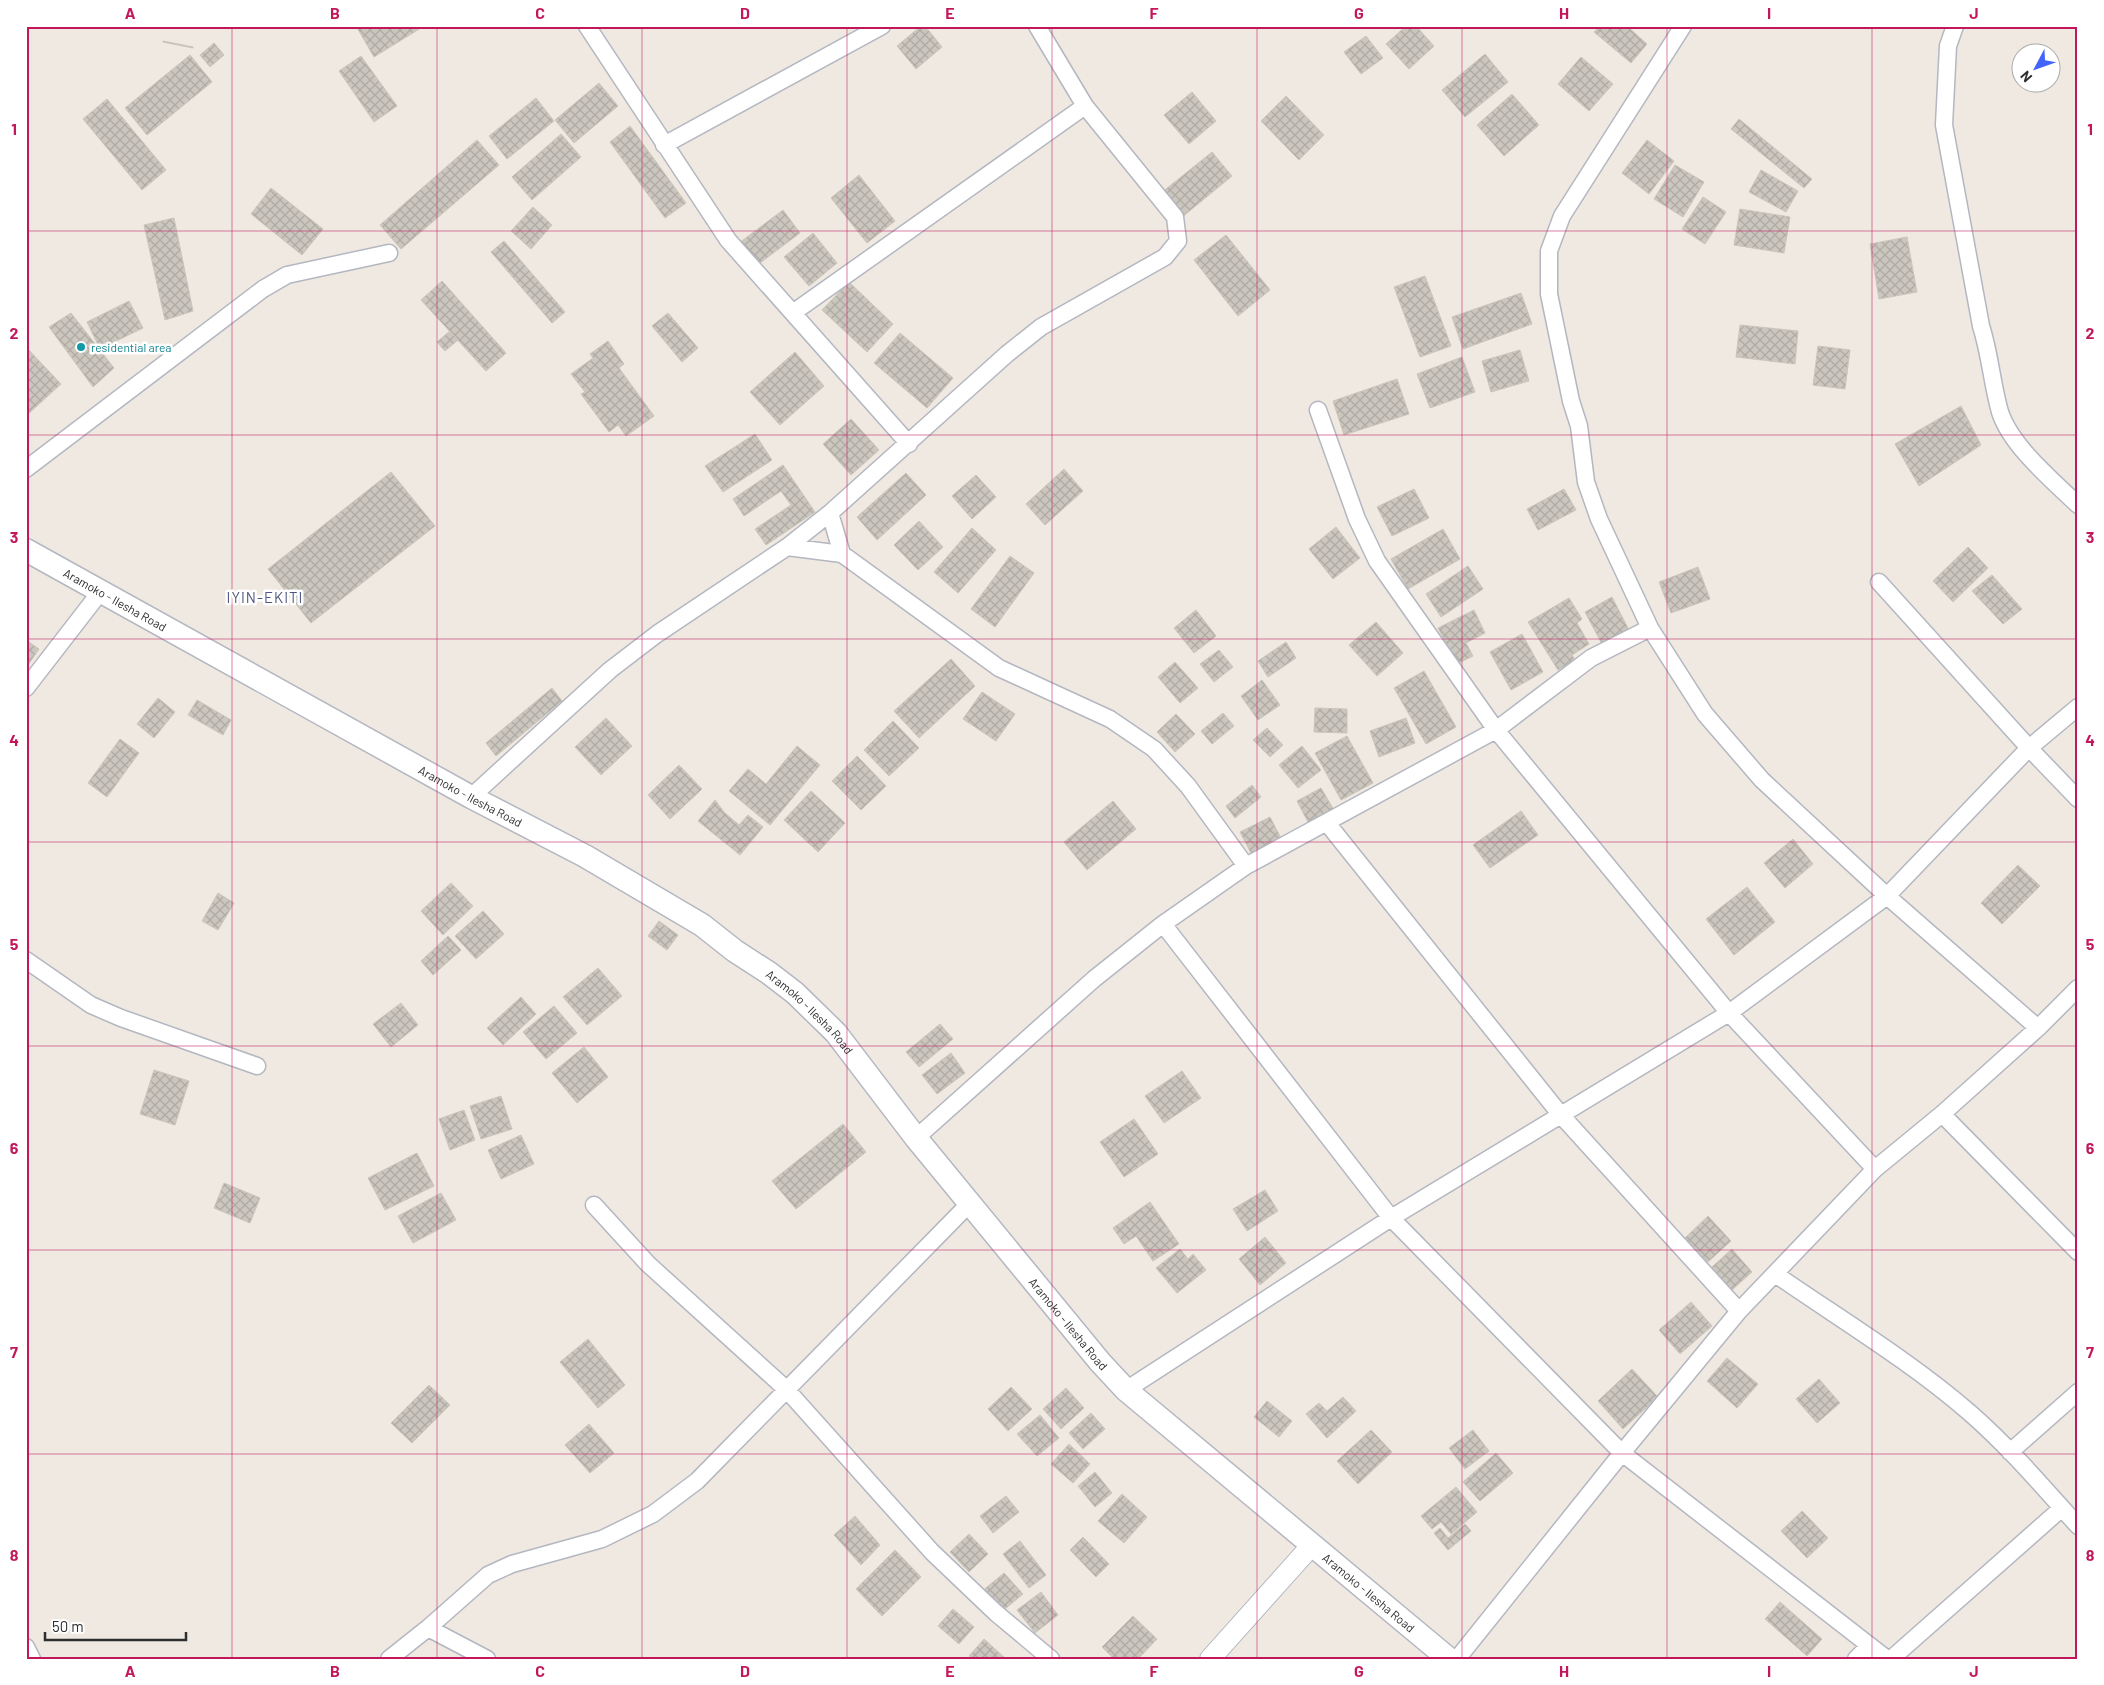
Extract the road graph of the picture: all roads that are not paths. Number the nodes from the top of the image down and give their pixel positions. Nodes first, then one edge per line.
1 (588, 26) edge
2 (882, 26) edge
3 (1037, 26) edge
4 (1683, 26) edge
5 (1955, 26) edge
6 (1085, 106) junction
7 (664, 145) junction
8 (389, 253) dead end
9 (794, 312) junction
10 (1318, 410) dead end
11 (909, 444) junction
12 (26, 469) edge
13 (2078, 505) edge
14 (830, 513) junction
15 (787, 547) junction
16 (26, 550) edge
17 (842, 554) junction
18 (1879, 582) dead end
19 (101, 591) junction
20 (1650, 628) junction
21 (26, 688) edge
22 (2078, 707) edge
23 (1496, 730) junction
24 (2029, 748) junction
25 (471, 797) junction
26 (2078, 799) edge
27 (1327, 823) junction
28 (1246, 866) junction
29 (1887, 896) junction
30 (1163, 924) junction
31 (26, 960) edge
32 (2077, 990) edge
33 (1729, 1013) junction
34 (2038, 1028) junction
35 (257, 1066) dead end
36 (1560, 1114) junction
37 (1942, 1114) junction
38 (916, 1138) junction
39 (1875, 1169) junction
40 (970, 1203) junction
41 (594, 1205) dead end
42 (1392, 1218) junction
43 (2078, 1252) edge
44 (1775, 1274) junction
45 (1739, 1312) junction
46 (786, 1389) junction
47 (1126, 1390) junction
48 (2078, 1392) edge
49 (2010, 1452) junction
50 (1622, 1453) junction
51 (2062, 1508) junction
52 (2078, 1526) edge
53 (1312, 1545) junction
54 (428, 1628) junction
55 (1869, 1646) junction
56 (26, 1647) edge
57 (32, 1659) edge
58 (389, 1659) edge
59 (487, 1659) edge
60 (1051, 1659) edge
61 (1210, 1659) edge
62 (1449, 1659) edge
63 (1457, 1659) edge
64 (1856, 1659) edge
65 (1889, 1659) edge

1 - 7 street
2 - 7 street
3 - 6 street
4 - 20 street
5 - 13 street
6 - 9 street
6 - 11 street
7 - 9 street
8 - 12 street
9 - 11 street
10 - 23 street
11 - 14 street
14 - 15 street
14 - 17 street
15 - 17 street
15 - 25 street
16 - 19 main road, Aramoko - Ilesha Road
17 - 28 street
18 - 24 street
19 - 21 street
19 - 25 main road, Aramoko - Ilesha Road
20 - 23 street
20 - 29 street
22 - 24 street
23 - 27 street
23 - 33 street
24 - 26 street
24 - 29 street
25 - 38 main road, Aramoko - Ilesha Road
27 - 28 street
27 - 36 street
28 - 30 street
29 - 33 street
29 - 34 street
30 - 38 street
30 - 42 street
31 - 35 street
32 - 34 street
33 - 36 street
33 - 39 street
34 - 37 street
36 - 42 street
36 - 45 street
37 - 39 street
37 - 43 street
38 - 40 main road, Aramoko - Ilesha Road
39 - 44 street
40 - 46 street
40 - 47 main road, Aramoko - Ilesha Road
41 - 46 street
42 - 47 street
42 - 50 street
44 - 45 street
44 - 49 street
45 - 50 street
46 - 54 street
46 - 60 street
47 - 53 main road, Aramoko - Ilesha Road
48 - 49 street
49 - 51 street
50 - 55 street
50 - 63 street
51 - 52 street
51 - 65 street
53 - 61 street
53 - 62 main road, Aramoko - Ilesha Road
54 - 58 street
54 - 59 street
55 - 64 street
55 - 65 street
56 - 57 street

